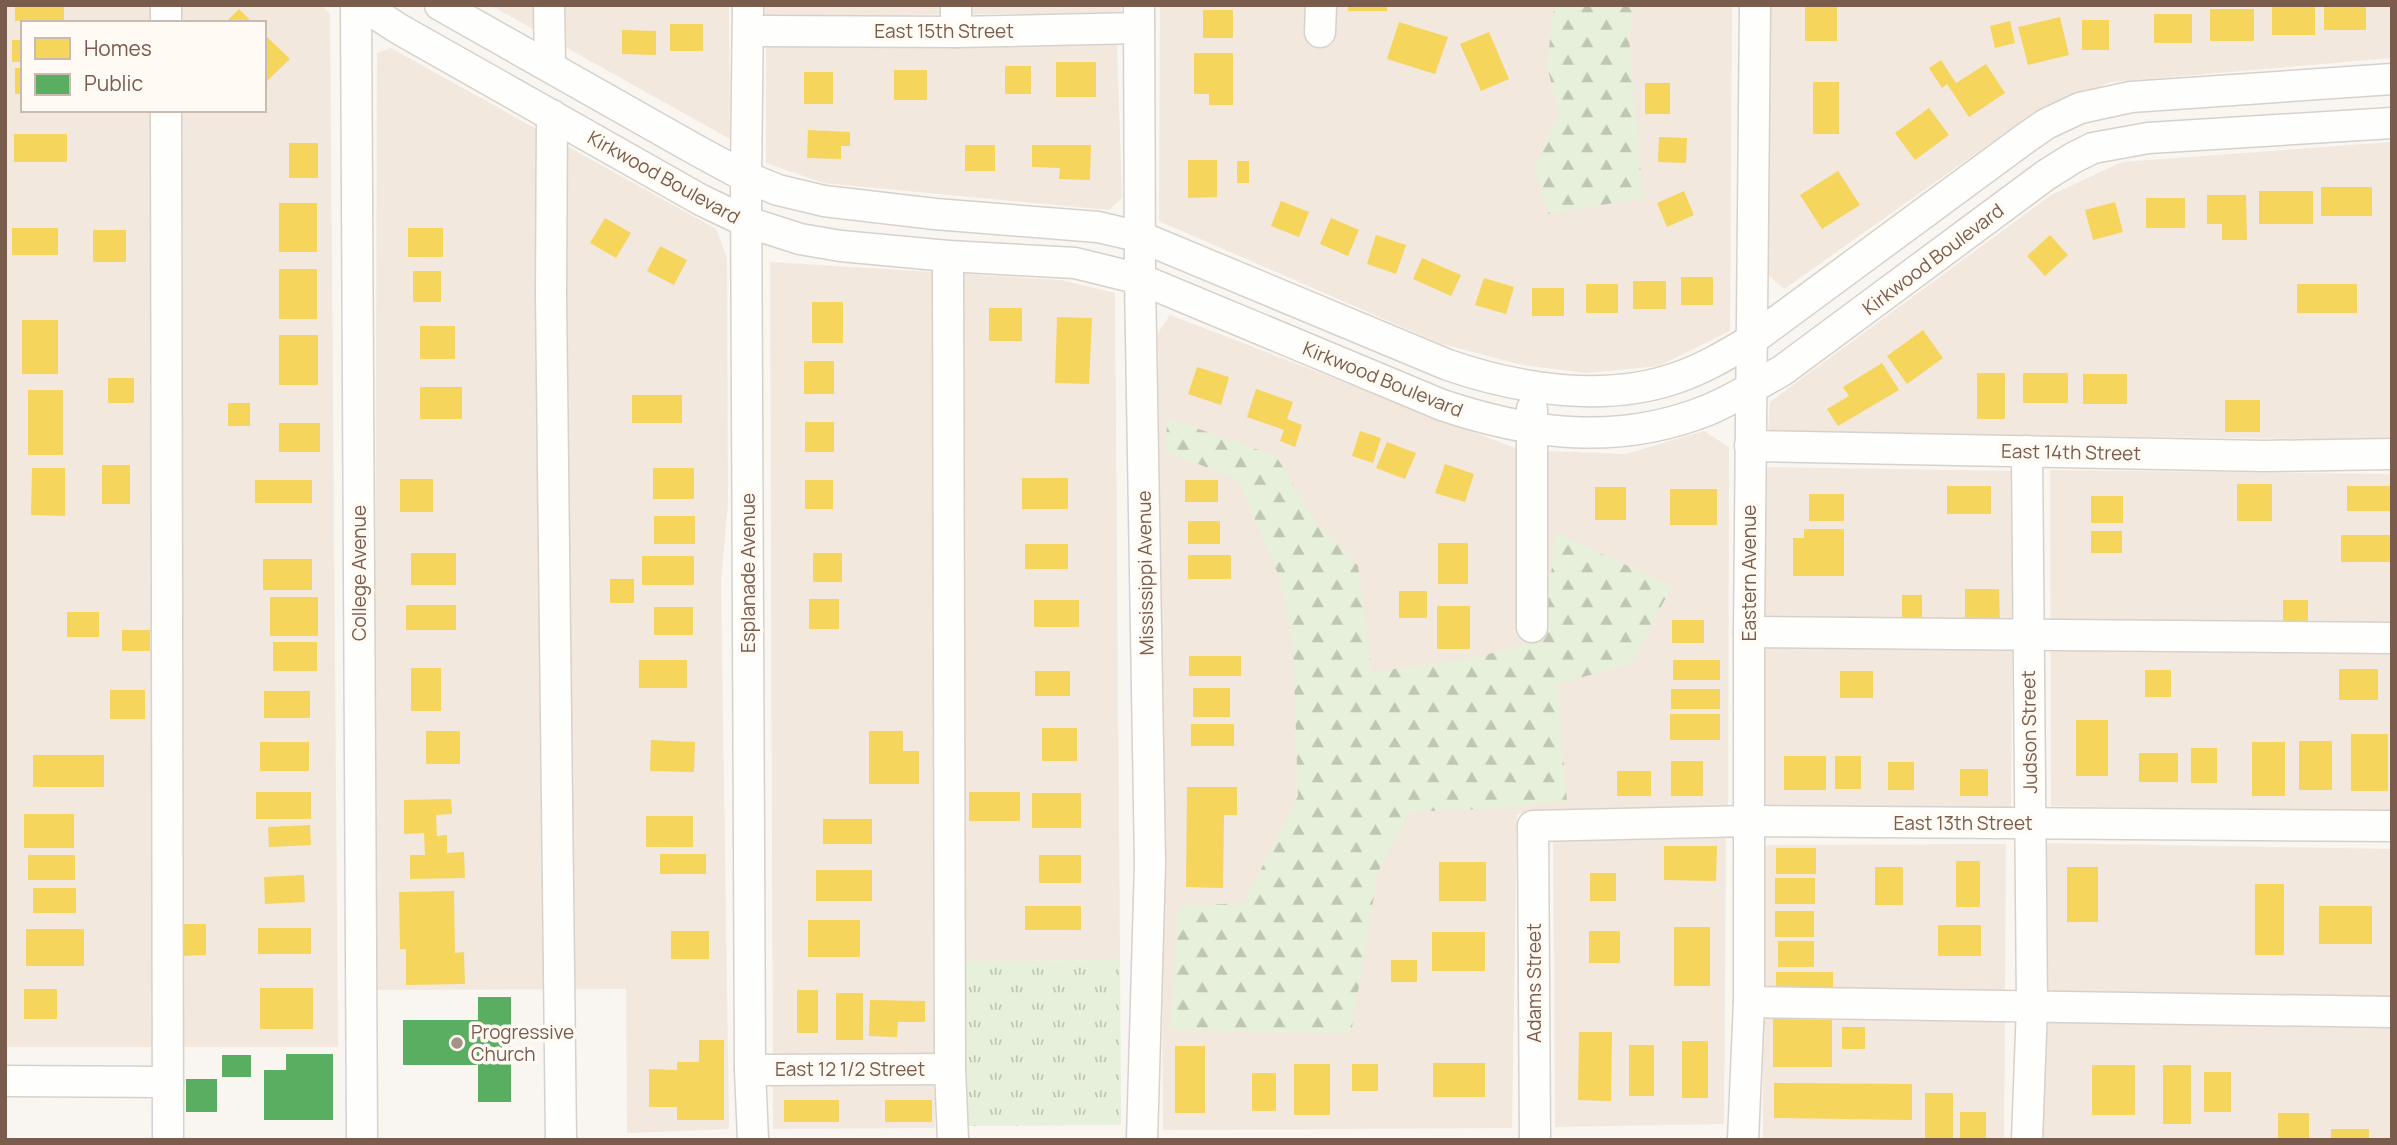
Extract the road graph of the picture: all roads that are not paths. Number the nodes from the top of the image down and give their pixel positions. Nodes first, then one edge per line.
1 (356, 5) edge
2 (362, 5) edge
3 (440, 5) edge
4 (549, 5) edge
5 (1755, 5) edge
6 (1139, 17) edge
7 (748, 18) edge
8 (956, 18) edge
9 (550, 66) junction
10 (2392, 79) edge
11 (2080, 108) junction
12 (166, 112) edge
13 (552, 115) junction
14 (2392, 123) edge
15 (2093, 148) junction
16 (746, 177) junction
17 (747, 222) junction
18 (1141, 237) junction
19 (948, 256) junction
20 (1140, 279) junction
21 (1753, 339) junction
22 (1532, 388) junction
23 (1751, 388) junction
24 (1532, 428) junction
25 (1750, 446) junction
26 (2027, 451) junction
27 (2392, 454) edge
28 (1532, 627) dead end
29 (1749, 632) junction
30 (2028, 635) junction
31 (2392, 638) edge
32 (1750, 821) junction
33 (2030, 824) junction
34 (1533, 826) joint
35 (2392, 826) edge
36 (1749, 1002) junction
37 (2032, 1006) junction
38 (2392, 1012) edge
39 (950, 1069) junction
40 (750, 1070) junction
41 (5, 1081) edge
42 (168, 1082) junction
43 (168, 1140) edge
44 (362, 1140) edge
45 (561, 1140) edge
46 (753, 1140) edge
47 (953, 1140) edge
48 (1142, 1140) edge
49 (1535, 1140) edge
50 (1743, 1140) edge
51 (2026, 1140) edge

1 - 44 street, College Avenue
2 - 13 street, Kirkwood Boulevard
3 - 9 street, Kirkwood Boulevard
4 - 9 street
5 - 21 street, Eastern Avenue
6 - 8 street, East 15th Street
6 - 18 street, Mississippi Avenue
7 - 8 street, East 15th Street
7 - 16 street, Esplanade Avenue
9 - 16 street, Kirkwood Boulevard
10 - 11 street, Kirkwood Boulevard
11 - 15 street
11 - 21 street, Kirkwood Boulevard
12 - 42 street
13 - 17 street, Kirkwood Boulevard
13 - 45 street
14 - 15 street, Kirkwood Boulevard
15 - 23 street, Kirkwood Boulevard
16 - 17 street, Esplanade Avenue
16 - 18 street, Kirkwood Boulevard
17 - 19 street, Kirkwood Boulevard
17 - 40 street, Esplanade Avenue
18 - 20 street, Mississippi Avenue
18 - 22 street, Kirkwood Boulevard
19 - 20 street, Kirkwood Boulevard
19 - 39 street
20 - 24 street, Kirkwood Boulevard
20 - 48 street, Mississippi Avenue
21 - 22 street, Kirkwood Boulevard
21 - 23 street, Eastern Avenue
22 - 24 street
23 - 24 street, Kirkwood Boulevard
23 - 25 street, Eastern Avenue
24 - 28 street
25 - 26 street, East 14th Street
25 - 29 street, Eastern Avenue
26 - 27 street, East 14th Street
26 - 30 street, Judson Street
29 - 30 street
29 - 32 street, Eastern Avenue
30 - 31 street
30 - 33 street, Judson Street
32 - 33 street, East 13th Street
32 - 34 street, East 13th Street
32 - 36 street, Eastern Avenue
33 - 35 street, East 13th Street
33 - 37 street, Judson Street
34 - 49 street, Adams Street
36 - 37 street
36 - 50 street, Eastern Avenue
37 - 38 street
37 - 51 street, Judson Street
39 - 40 street, East 12 1/2 Street
39 - 47 street
40 - 46 street, Esplanade Avenue
41 - 42 street
42 - 43 street

